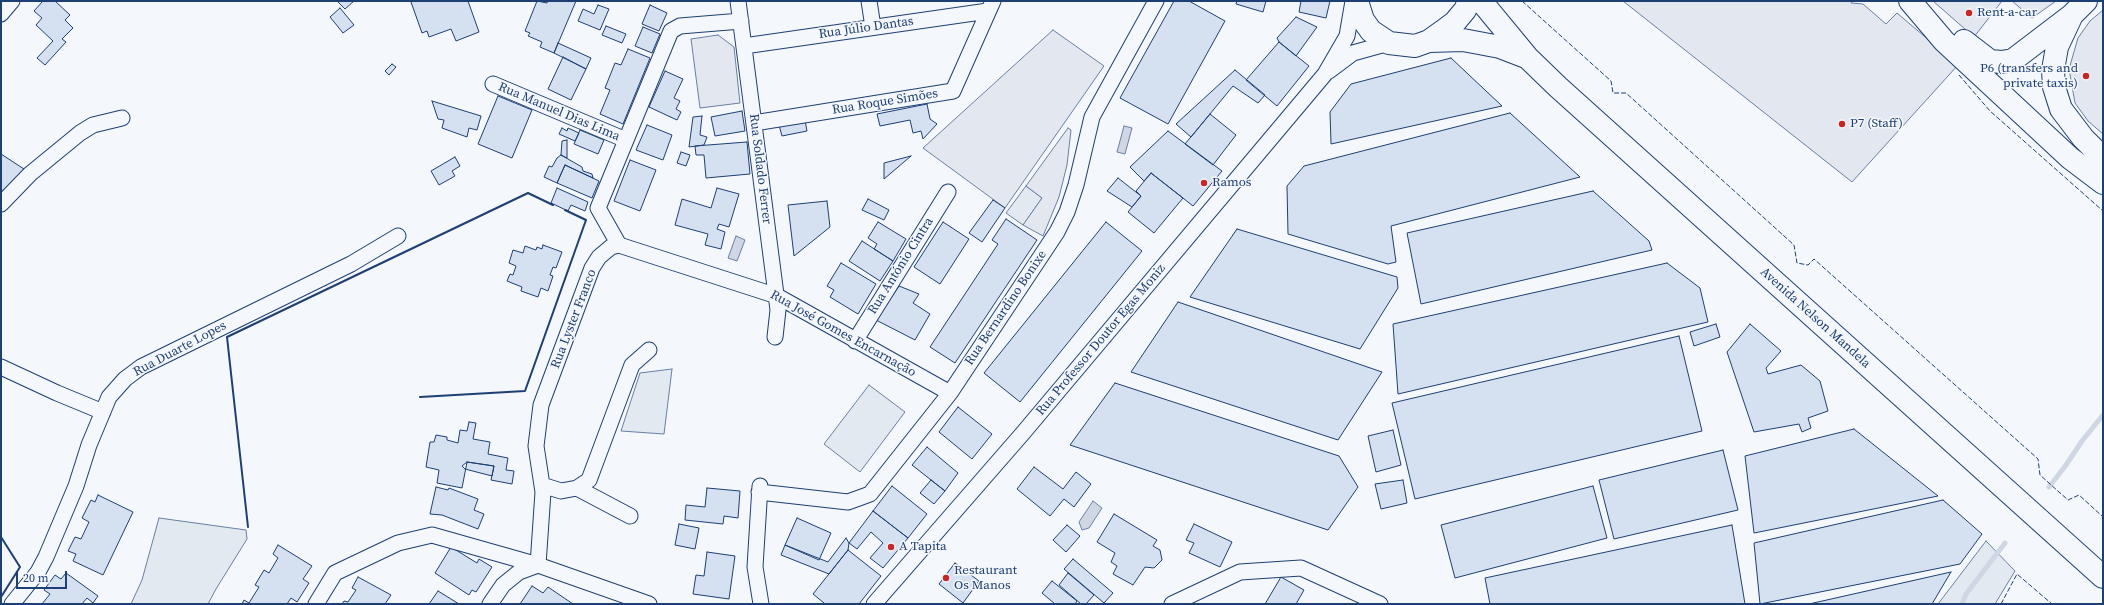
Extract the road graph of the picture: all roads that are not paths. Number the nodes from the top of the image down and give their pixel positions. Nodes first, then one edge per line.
1 (12, 1) edge
2 (738, 1) edge
3 (869, 1) edge
4 (1156, 1) edge
5 (1353, 1) edge
6 (1357, 1) edge
7 (1469, 1) edge
8 (1481, 1) edge
9 (1910, 1) edge
10 (1914, 1) edge
11 (990, 6) edge
12 (2079, 8) edge
13 (1, 14) edge
14 (741, 20) junction
15 (873, 27) junction
16 (1430, 41) junction
17 (1389, 44) junction
18 (744, 46) junction
19 (1528, 58) junction
20 (1324, 74) junction
21 (493, 84) dead end
22 (122, 118) dead end
23 (754, 123) junction
24 (626, 140) junction
25 (2103, 158) edge
26 (2103, 183) edge
27 (948, 192) dead end
28 (1, 204) edge
29 (398, 236) dead end
30 (619, 245) junction
31 (776, 296) junction
32 (776, 337) dead end
33 (855, 341) junction
34 (649, 350) dead end
35 (1, 367) edge
36 (950, 393) junction
37 (103, 412) junction
38 (542, 485) junction
39 (577, 488) junction
40 (630, 516) dead end
41 (538, 565) junction
42 (2103, 578) edge
43 (12, 604) edge
44 (316, 604) edge
45 (490, 604) edge
46 (649, 604) edge
47 (761, 604) edge
48 (874, 604) edge
49 (1172, 604) edge
50 (1380, 604) edge

1 - 13 street
2 - 14 street, Rua Soldado Ferrer
3 - 15 street
4 - 36 street, Rua Bernardino Bonixe
5 - 20 street
6 - 17 street
7 - 16 street
8 - 19 street
9 - 26 street
10 - 12 street
11 - 15 street, Rua Júlio Dantas
11 - 23 street, Rua Roque Simões
12 - 25 street
14 - 18 street, Rua Soldado Ferrer
14 - 24 street
15 - 18 street, Rua Júlio Dantas
16 - 17 street
16 - 19 street
17 - 20 street
18 - 23 street, Rua Soldado Ferrer
19 - 42 street, Avenida Nelson Mandela
20 - 48 street, Rua Professor Doutor Egas Moniz
21 - 24 street, Rua Manuel Dias Lima
22 - 28 street
23 - 31 street, Rua Soldado Ferrer
24 - 30 street
27 - 33 street, Rua António Cintra
29 - 37 street, Rua Duarte Lopes
30 - 31 street, Rua José Gomes Encarnação
30 - 38 street, Rua Lyster Franco
31 - 32 street, Rua Soldado Ferrer
31 - 33 street, Rua José Gomes Encarnação
33 - 36 street, Rua José Gomes Encarnação
34 - 39 street
35 - 37 street
36 - 47 street, Rua Bernardino Bonixe
37 - 43 street, Rua Duarte Lopes
38 - 39 street
38 - 41 street, Rua Lyster Franco
39 - 40 street
41 - 44 street
41 - 45 street
41 - 46 street
49 - 50 street

